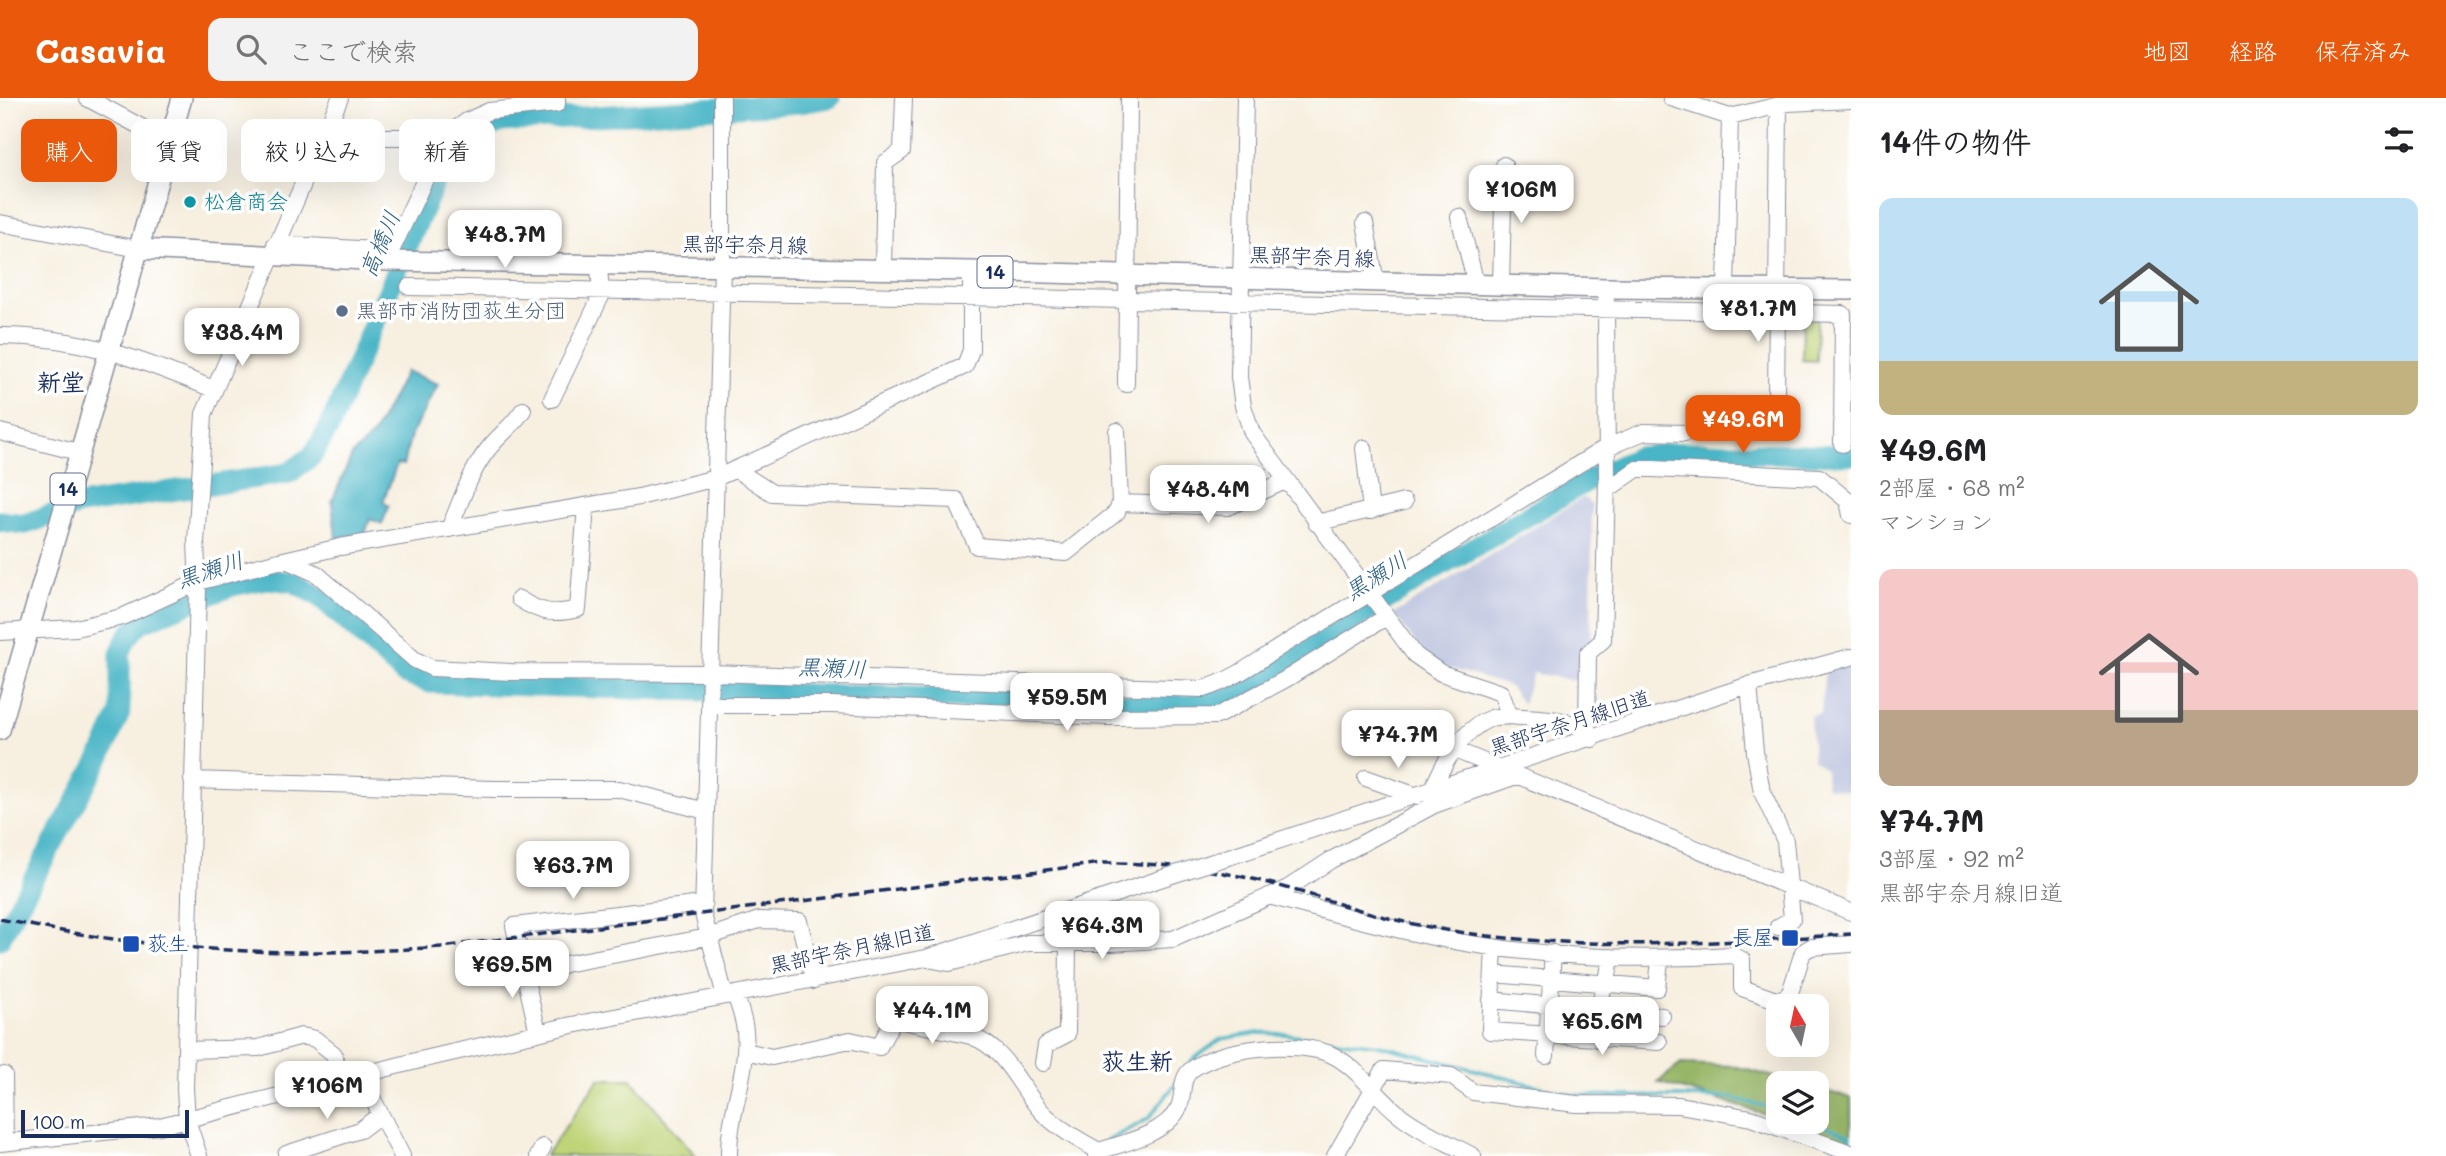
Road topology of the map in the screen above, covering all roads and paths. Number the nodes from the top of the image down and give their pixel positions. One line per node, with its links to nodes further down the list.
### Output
1 (86, 98): 16 (street)
2 (182, 98): 13 (main road)
3 (340, 98): 14 (street)
4 (557, 98): 15 (street)
5 (722, 98): 27 (street)
6 (904, 98): 28 (street)
7 (1129, 98): 30 (street)
8 (1245, 98): 31 (street)
9 (1671, 98): 12 (street)
10 (1851, 100): 11 (street)
11 (1784, 102): 12 (street); 39 (street)
12 (1730, 117): 38 (street)
13 (177, 119)
14 (331, 119)
15 (471, 119)
16 (131, 122)
17 (1504, 165): 34 (street)
18 (159, 182): 24 (main road)
19 (303, 182): 25 (street)
20 (424, 182): 25 (street)
21 (1460, 217): 33 (street)
22 (0, 223): 24 (street)
23 (1365, 223): 32 (street)
24 (139, 249): 25 (main road, 黒部宇奈月線 / 14); 49 (main road, 14)
25 (273, 250): 26 (main road, 黒部宇奈月線 / 14); 51 (street)
26 (599, 265): 27 (main road, 黒部宇奈月線 / 14); 37 (street)
27 (722, 268): 28 (main road, 黒部宇奈月線 / 14); 41 (street)
28 (883, 271): 29 (main road, 黒部宇奈月線 / 14)
29 (971, 271): 30 (main road, 黒部宇奈月線 / 14); 42 (street)
30 (1127, 277): 31 (main road, 黒部宇奈月線 / 14); 43 (street)
31 (1242, 278): 32 (main road, 黒部宇奈月線 / 14); 44 (street)
32 (1376, 282): 33 (main road, 黒部宇奈月線 / 14)
33 (1476, 284): 34 (main road, 黒部宇奈月線 / 14)
34 (1501, 285): 36 (main road, 黒部宇奈月線 / 14)
35 (409, 287): 37 (street)
36 (1606, 288): 38 (main road, 黒部宇奈月線 / 14); 45 (street)
37 (600, 289): 41 (street); 52 (street)
38 (1726, 289): 39 (main road, 黒部宇奈月線 / 14)
39 (1778, 289): 40 (main road, 黒部宇奈月線 / 14); 46 (street)
40 (1851, 290)
41 (721, 293): 42 (street); 63 (street)
42 (971, 296): 43 (street); 62 (street)
43 (1127, 300): 44 (street); 50 (street)
44 (1240, 302): 45 (street); 64 (street)
45 (1606, 309): 46 (street); 61 (street)
46 (1777, 313): 47 (street); 53 (street)
47 (1847, 314): 58 (street)
48 (0, 335): 49 (street)
49 (108, 351): 51 (street); 60 (main road, 14)
50 (1126, 384)
51 (213, 389): 74 (street)
52 (552, 399)
53 (1776, 400)
54 (523, 410): 72 (street)
55 (1117, 431): 67 (street)
56 (0, 432): 60 (street)
57 (1685, 433): 61 (street)
58 (1842, 444)
59 (1364, 449): 69 (street)
60 (78, 452): 78 (main road, 14)
61 (1605, 452): 65 (street); 75 (street)
62 (735, 469): 63 (street); 67 (street)
63 (716, 478): 68 (street); 81 (street)
64 (1285, 481): 67 (street); 71 (street)
65 (1607, 485): 70 (street); 86 (street)
66 (1404, 502): 69 (street)
67 (1120, 503)
68 (586, 506): 72 (street); 76 (street)
69 (1371, 511): 71 (street)
70 (1851, 515)
71 (1316, 523): 75 (street)
72 (449, 529): 73 (street)
73 (286, 560): 74 (street); 81 (street)
74 (198, 586): 78 (street); 91 (street)
75 (1370, 596): 77 (street); 81 (street)
76 (519, 599)
77 (1385, 615): 83 (street); 84 (street)
78 (28, 630): 79 (street); 85 (main road, 14)
79 (0, 632)
80 (1851, 657): 82 (street, 黒部宇奈月線旧道)
81 (711, 675): 83 (street)
82 (1749, 685): 86 (street, 黒部宇奈月線旧道); 94 (street)
83 (710, 708): 93 (street)
84 (1510, 716): 86 (street); 87 (street)
85 (0, 730)
86 (1590, 736): 88 (street, 黒部宇奈月線旧道)
87 (1455, 750): 88 (street); 92 (street)
88 (1498, 770): 89 (street); 92 (street, 黒部宇奈月線旧道)
89 (1516, 776): 94 (street); 95 (street)
90 (1366, 778): 92 (street)
91 (192, 779): 93 (street); 121 (street)
92 (1425, 793): 105 (street, 黒部宇奈月線旧道, bridge)
93 (706, 811): 96 (street)
94 (1788, 884): 97 (street); 98 (street)
95 (1269, 896): 100 (street); 102 (street)
96 (703, 904): 99 (street); 108 (street)
97 (1851, 912)
98 (1778, 927)
99 (708, 937): 108 (street); 110 (street); 112 (street)
100 (1068, 943): 105 (street); 124 (street)
101 (1851, 944): 106 (street)
102 (1494, 947): 103 (street); 107 (street)
103 (1553, 953): 104 (street); 109 (street)
104 (1611, 957): 106 (street); 111 (street)
105 (926, 958): 110 (street, 黒部宇奈月線旧道)
106 (1660, 960): 111 (street)
107 (1493, 974): 109 (street); 113 (street)
108 (526, 979): 117 (street)
109 (1552, 979): 111 (street); 114 (street)
110 (814, 981): 112 (street, 黒部宇奈月線旧道)
111 (1603, 984): 115 (street)
112 (730, 995): 117 (street, 黒部宇奈月線旧道); 122 (street)
113 (1492, 1000): 114 (street); 118 (street)
114 (1549, 1005): 115 (street); 118 (street)
115 (1600, 1011): 116 (street); 119 (street)
116 (1662, 1016)
117 (538, 1033): 126 (street, 黒部宇奈月線旧道)
118 (1548, 1035): 119 (street); 123 (street)
119 (1598, 1039): 120 (street)
120 (1659, 1042)
121 (186, 1049): 127 (street); 130 (street)
122 (745, 1051): 134 (street); 137 (street)
123 (1546, 1056)
124 (1043, 1063)
125 (4, 1075): 131 (street)
126 (361, 1076): 127 (street, 黒部宇奈月線旧道); 129 (street)
127 (341, 1081): 130 (street, 黒部宇奈月線旧道)
128 (1373, 1088): 132 (street); 134 (street); 138 (street); 139 (street)
129 (380, 1115): 133 (street); 136 (street)
130 (187, 1121): 131 (street, 黒部宇奈月線旧道); 135 (street)
131 (3, 1142)
132 (1851, 1153)
133 (286, 1154)
134 (1098, 1154)
135 (199, 1156)
136 (401, 1156)
137 (729, 1156)
138 (1335, 1156)
139 (1473, 1156)

